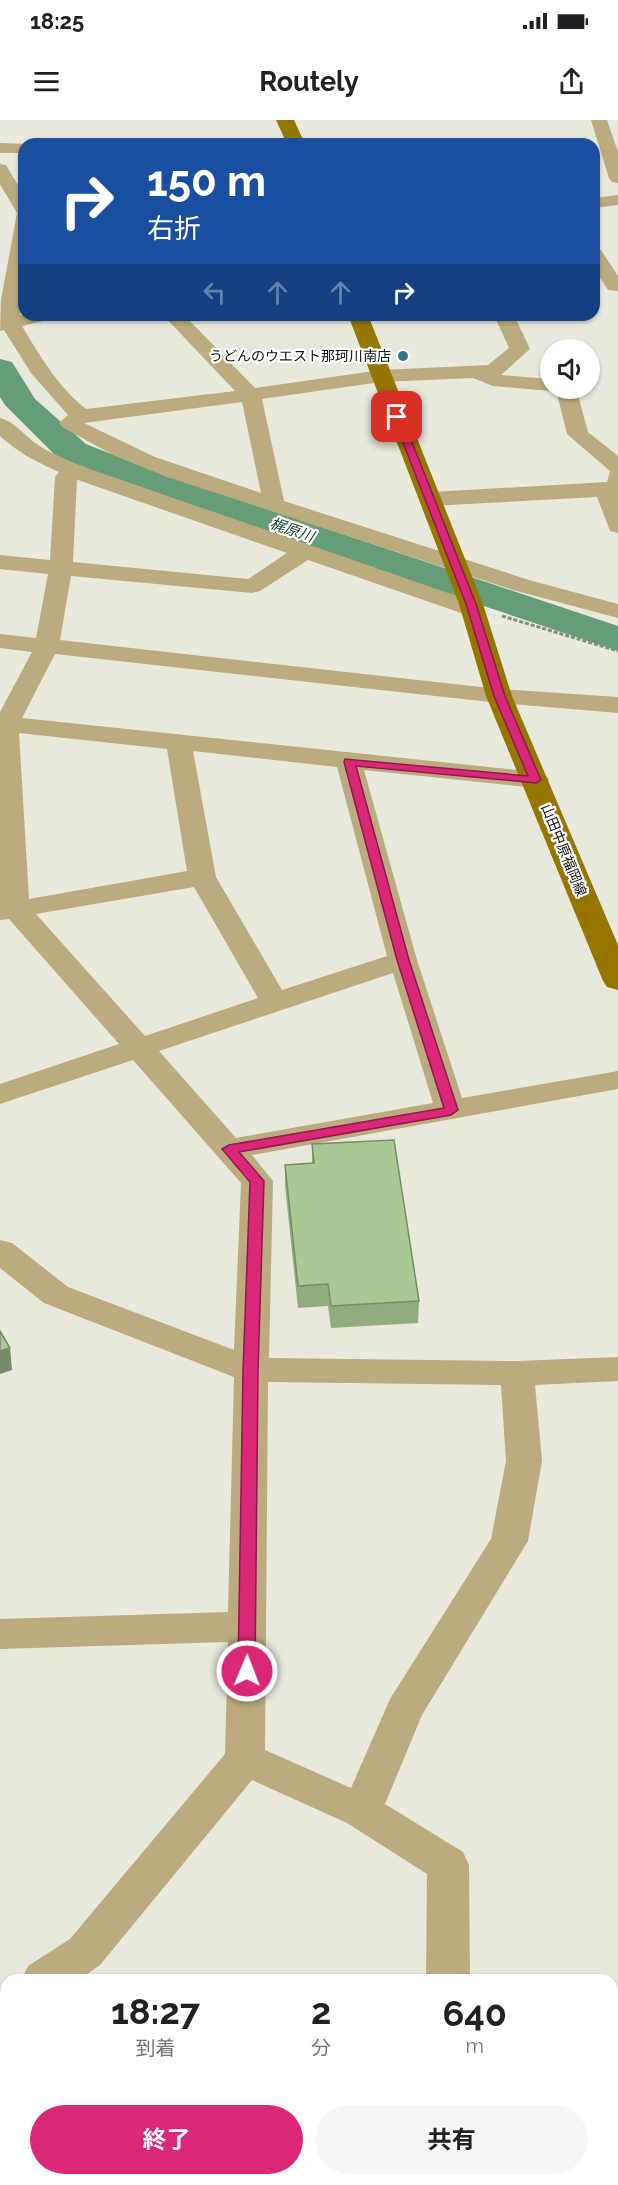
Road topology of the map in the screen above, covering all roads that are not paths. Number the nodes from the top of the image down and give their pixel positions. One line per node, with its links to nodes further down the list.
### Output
1 (285, 120): 3 (main road)
2 (599, 120): 6 (street)
3 (293, 138)
4 (0, 148): 5 (street)
5 (18, 148)
6 (601, 150): 8 (street)
7 (0, 170): 9 (street)
8 (618, 178)
9 (18, 200)
10 (618, 200): 11 (street)
11 (600, 202)
12 (18, 255): 19 (street)
13 (600, 262): 14 (street)
14 (617, 286): 15 (street)
15 (600, 287)
16 (179, 321): 23 (street)
17 (360, 321): 21 (main road, 山田中原福岡線)
18 (507, 321): 20 (street)
19 (5, 324): 25 (street)
20 (479, 373): 21 (street); 22 (street)
21 (381, 376): 23 (street); 33 (main road, 山田中原福岡線)
22 (540, 384)
23 (251, 395): 25 (street); 34 (street)
24 (569, 399): 30 (street)
25 (82, 416): 27 (street)
26 (0, 424): 28 (street)
27 (93, 440): 29 (street); 34 (street)
28 (9, 446): 29 (street)
29 (47, 457): 31 (street)
30 (618, 467)
31 (78, 471): 36 (street); 38 (street)
32 (615, 485): 33 (street); 35 (street)
33 (431, 499): 39 (main road, 山田中原福岡線)
34 (274, 503): 39 (street)
35 (618, 526)
36 (304, 552): 38 (street); 40 (street)
37 (0, 562): 38 (street)
38 (61, 567): 43 (street)
39 (457, 569): 40 (main road, 山田中原福岡線); 41 (street)
40 (471, 606): 44 (main road, 山田中原福岡線)
41 (618, 611)
42 (0, 641): 43 (street)
43 (47, 646): 44 (street); 46 (street)
44 (499, 696): 45 (street); 49 (main road, 山田中原福岡線)
45 (618, 705)
46 (6, 723): 47 (street); 51 (street)
47 (179, 743): 48 (street); 50 (street)
48 (349, 762): 49 (street); 52 (street)
49 (536, 780): 53 (main road, 山田中原福岡線)
50 (202, 877): 51 (street); 54 (street)
51 (8, 910): 55 (street)
52 (403, 960): 54 (street); 58 (street)
53 (618, 981)
54 (274, 1001): 55 (street)
55 (140, 1049): 57 (street); 59 (street)
56 (618, 1080): 58 (street)
57 (0, 1095)
58 (451, 1110): 59 (street)
59 (229, 1149): 62 (street)
60 (0, 1251): 62 (street)
61 (618, 1369): 63 (street)
62 (251, 1371): 63 (street); 64 (street)
63 (517, 1373): 67 (street)
64 (247, 1626): 65 (street); 66 (street)
65 (0, 1634)
66 (245, 1759): 67 (street); 68 (street)
67 (362, 1811): 69 (street)
68 (52, 1974)
69 (448, 1974)

